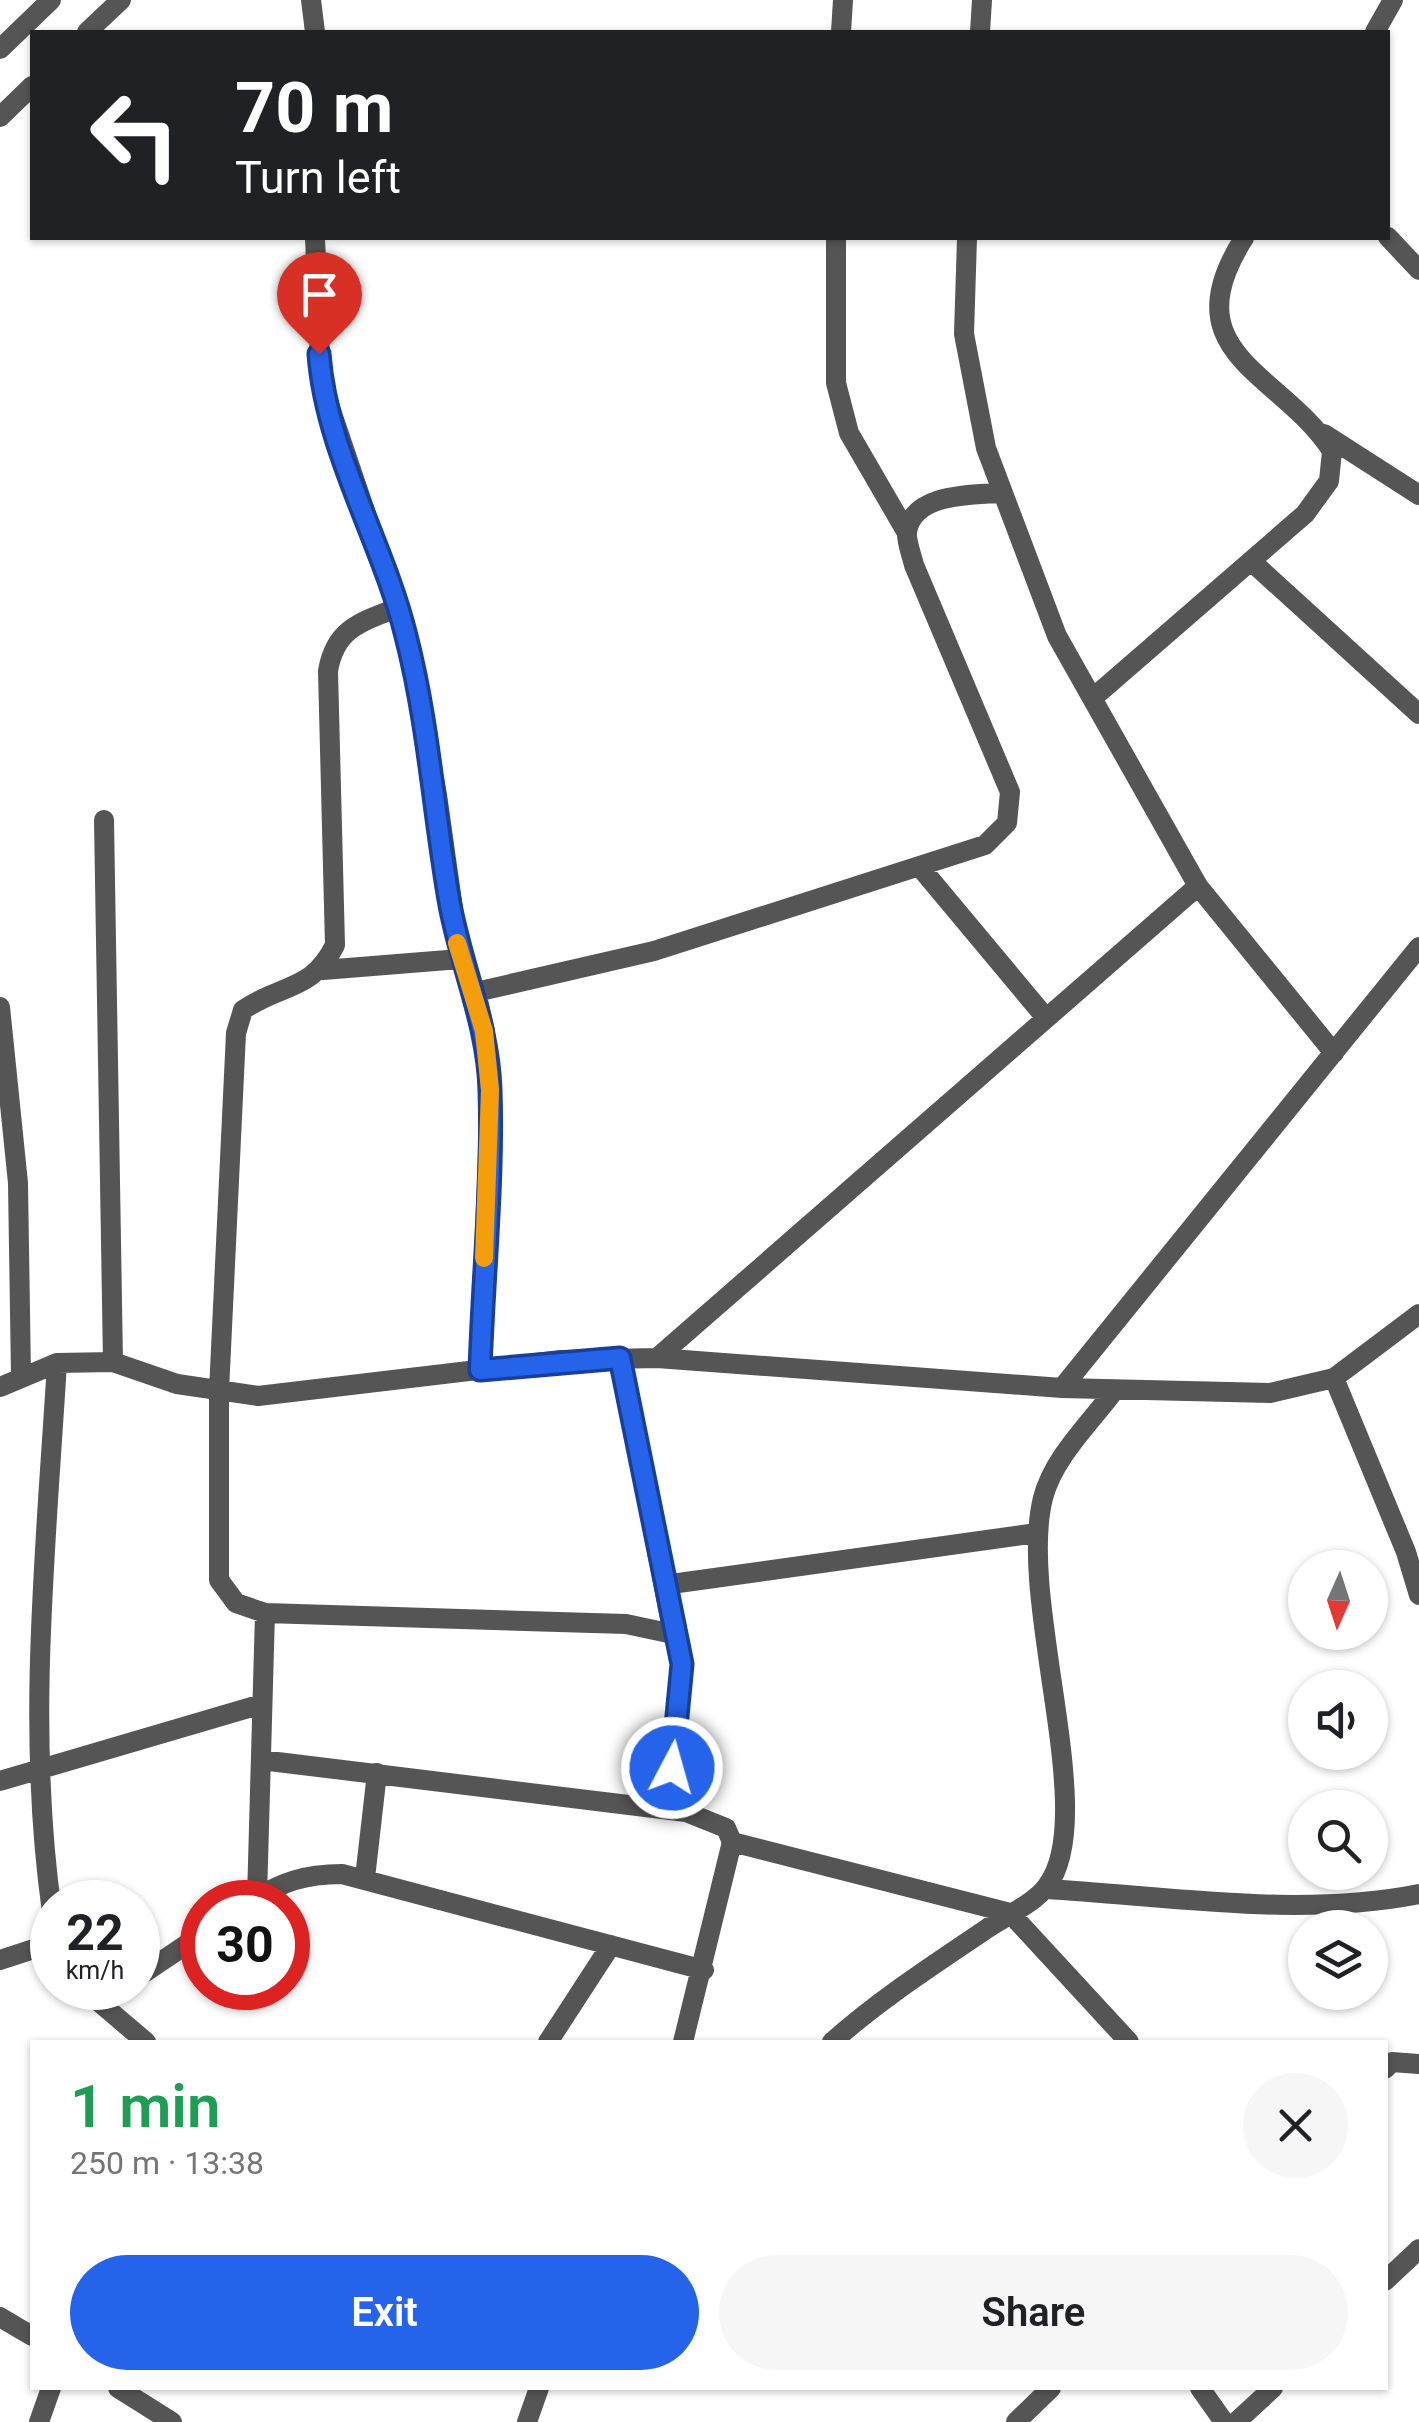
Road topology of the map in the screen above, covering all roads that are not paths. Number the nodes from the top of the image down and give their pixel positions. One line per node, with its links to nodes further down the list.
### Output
1 (51, 0): 12 (street)
2 (121, 0): 7 (street)
3 (311, 0): 8 (street)
4 (843, 0): 9 (street)
5 (982, 0): 10 (street)
6 (1393, 0): 11 (street)
7 (89, 30)
8 (315, 30)
9 (841, 30)
10 (980, 30)
11 (1376, 30)
12 (0, 49)
13 (30, 88): 14 (street)
14 (0, 117)
15 (1390, 239): 20 (street)
16 (315, 240): 26 (street)
17 (836, 240): 24 (street)
18 (966, 240): 22 (street)
19 (1243, 240): 21 (street)
20 (1419, 270)
21 (1320, 432): 23 (street); 25 (street)
22 (1000, 493): 24 (street); 27 (street)
23 (1419, 495)
24 (907, 533): 30 (street)
25 (1251, 560): 27 (street); 28 (street)
26 (397, 608): 33 (street); 34 (street)
27 (1094, 698): 31 (street)
28 (1419, 714)
29 (104, 820): 42 (street)
30 (920, 867): 35 (street); 37 (street)
31 (1198, 886): 37 (street); 38 (street)
32 (1419, 947): 38 (street)
33 (460, 959): 34 (street); 35 (street)
34 (323, 970): 49 (street)
35 (476, 992): 44 (street)
36 (0, 1007): 45 (street)
37 (1046, 1018): 41 (street)
38 (1334, 1053): 48 (street)
39 (1419, 1314): 46 (street)
40 (620, 1358): 41 (street); 44 (street); 52 (street)
41 (657, 1358): 48 (street)
42 (113, 1362): 43 (street); 49 (street)
43 (57, 1363): 45 (street); 58 (street)
44 (480, 1370): 49 (street)
45 (21, 1375): 47 (street)
46 (1334, 1378): 50 (street); 53 (street)
47 (0, 1387)
48 (1062, 1388): 50 (street)
49 (219, 1391): 54 (street)
50 (1114, 1391): 51 (street)
51 (1036, 1533): 52 (street); 67 (street)
52 (664, 1584): 55 (street)
53 (1419, 1595)
54 (265, 1612): 55 (street); 56 (street)
55 (673, 1634): 61 (street)
56 (262, 1704): 57 (street); 58 (street)
57 (260, 1760): 59 (street); 65 (street)
58 (37, 1768): 60 (street); 64 (street)
59 (376, 1774): 61 (street); 63 (street)
60 (0, 1781)
61 (686, 1812): 62 (street)
62 (732, 1842): 69 (street); 73 (street)
63 (364, 1878): 66 (street); 70 (street)
64 (49, 1880)
65 (254, 1880)
66 (295, 1880)
67 (1046, 1888): 68 (street); 69 (street)
68 (1419, 1894)
69 (1010, 1913): 78 (street); 79 (street)
70 (612, 1945): 73 (street); 76 (street)
71 (30, 1950): 72 (street)
72 (0, 1960)
73 (704, 1970): 77 (street)
74 (111, 2010): 75 (street)
75 (144, 2040)
76 (549, 2040)
77 (685, 2040)
78 (834, 2040)
79 (1127, 2040)
80 (1419, 2064): 81 (street)
81 (1388, 2065)
82 (1419, 2249): 83 (street)
83 (1388, 2278)
84 (0, 2317): 85 (street)
85 (30, 2335)
86 (50, 2390): 92 (street)
87 (121, 2390): 93 (street)
88 (538, 2390): 94 (street)
89 (1049, 2390): 95 (street)
90 (1201, 2390): 96 (street)
91 (1271, 2390): 97 (street)
92 (39, 2422)
93 (172, 2422)
94 (527, 2422)
95 (1016, 2422)
96 (1224, 2422)
97 (1236, 2422)

